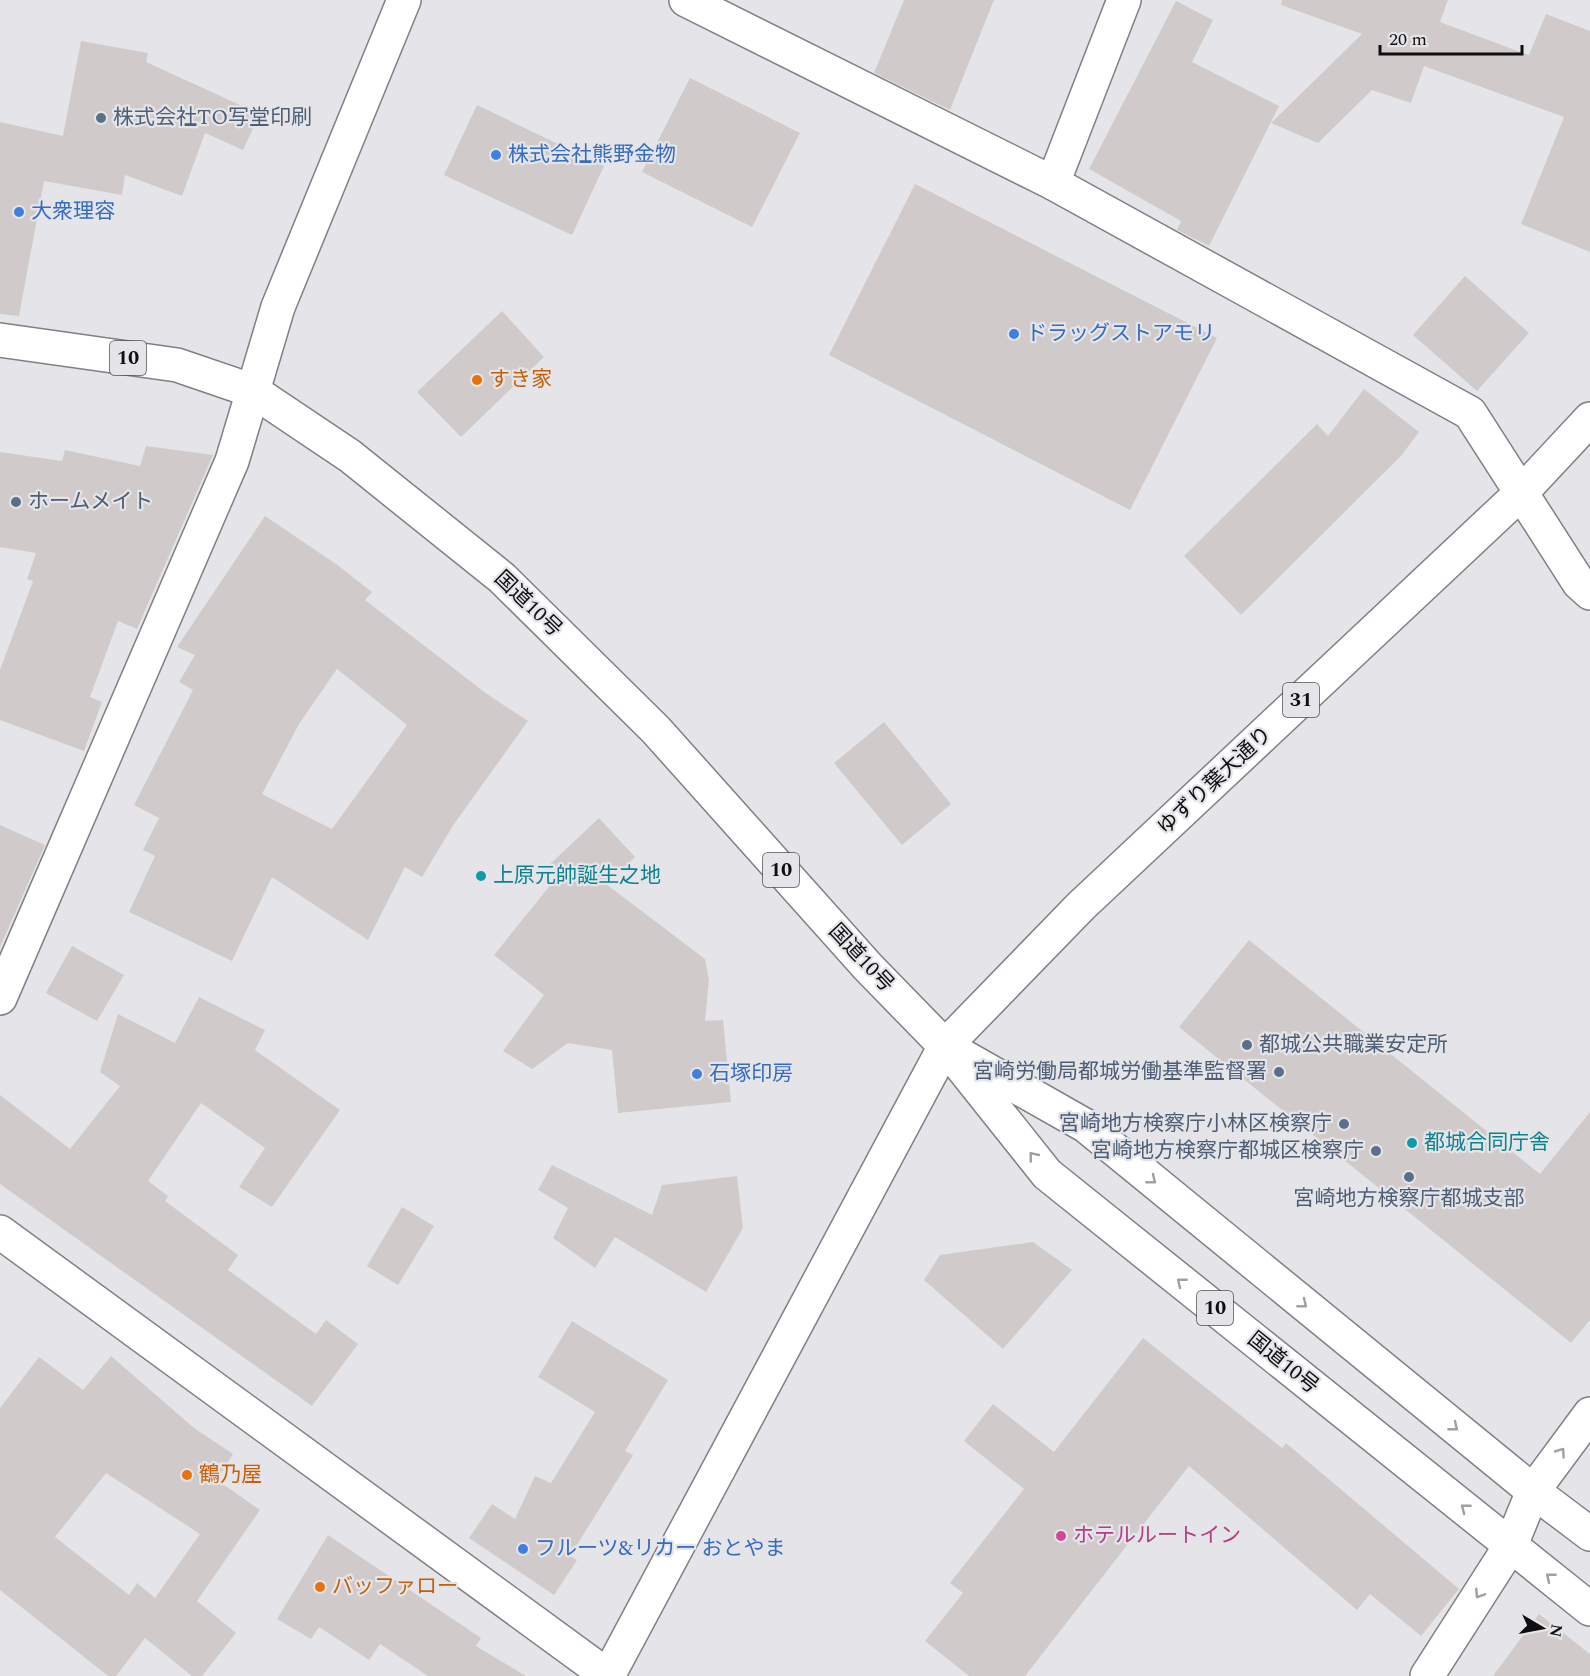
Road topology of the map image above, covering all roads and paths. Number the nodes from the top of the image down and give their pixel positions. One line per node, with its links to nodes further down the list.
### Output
1 (404, 0): 6 (main road)
2 (686, 0): 4 (main road)
3 (1124, 0): 4 (main road)
4 (1053, 183): 8 (main road)
5 (0, 340): 6 (main road, 国道10号 / 10)
6 (253, 391): 10 (main road); 11 (main road, 国道10号 / 10)
7 (1590, 419): 8 (main road, ゆずり葉大通り / 31)
8 (1521, 493): 9 (main road); 11 (main road, ゆずり葉大通り / 31)
9 (1590, 593)
10 (0, 998)
11 (945, 1046): 14 (main road, 国道10号 / 10, one-way to 14); 16 (main road, 国道10号 / 10, one-way to 11); 18 (main road, ゆずり葉大通り)
12 (0, 1232): 18 (main road)
13 (1590, 1414): 14 (main road, one-way to 13)
14 (1533, 1491): 15 (main road, 国道10号 / 10); 16 (main road)
15 (1590, 1534)
16 (1511, 1545): 17 (main road, 国道10号 / 10, one-way to 16); 19 (main road, one-way to 19)
17 (1590, 1609)
18 (608, 1676)
19 (1427, 1676)

